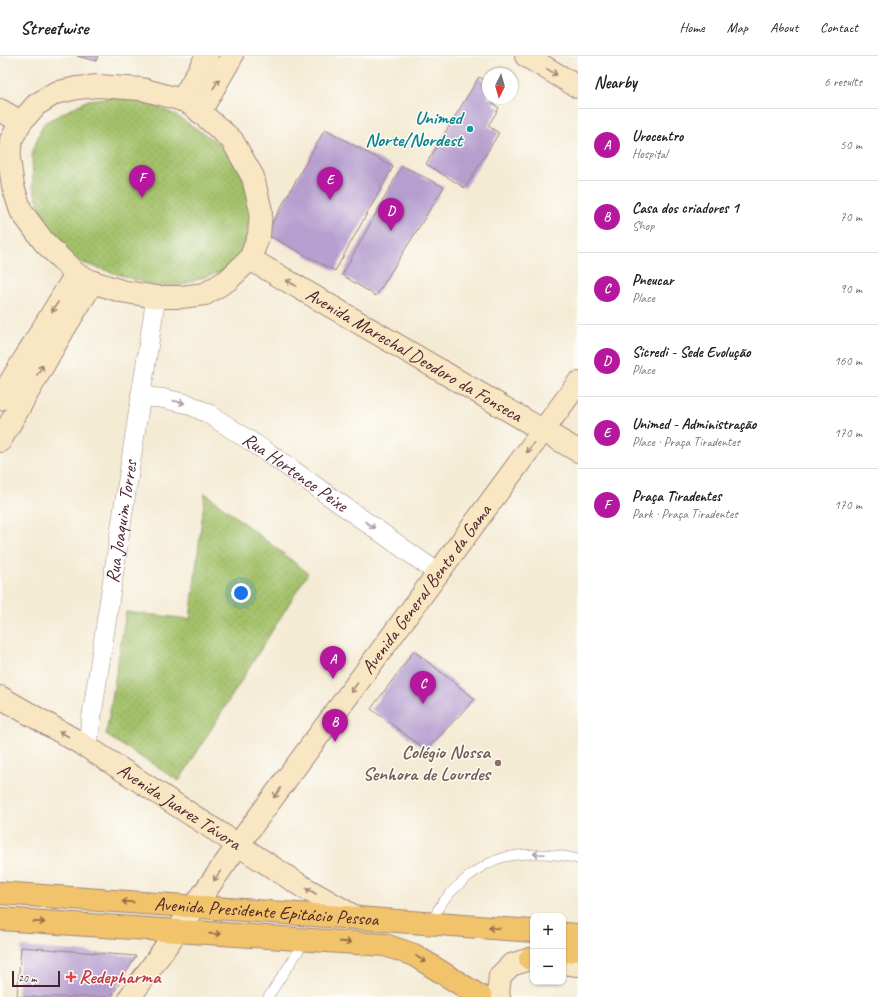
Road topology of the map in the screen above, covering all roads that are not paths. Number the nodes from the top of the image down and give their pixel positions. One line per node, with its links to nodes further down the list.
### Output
1 (207, 56): 5 (street)
2 (232, 56): 5 (street, one-way to 2)
3 (526, 56): 4 (street, one-way to 4)
4 (578, 87)
5 (191, 106): 7 (street); 8 (street)
6 (0, 110): 7 (street)
7 (21, 122): 9 (street)
8 (250, 259): 10 (street); 14 (street, Avenida Marechal Deodoro da Fonseca, one-way to 8)
9 (84, 278): 10 (street); 12 (street)
10 (156, 297): 13 (street, Rua Joaquim Torres)
11 (578, 383): 14 (street, Avenida General Bento da Gama)
12 (9, 388): 15 (street)
13 (140, 397): 17 (street, Rua Hortence Peixe, one-way to 17); 19 (street, Rua Joaquim Torres)
14 (543, 431): 16 (street, Avenida Marechal Deodoro da Fonseca); 17 (street, Avenida General Bento da Gama, one-way to 17)
15 (0, 441)
16 (578, 451)
17 (438, 573): 20 (street, Avenida General Bento da Gama, one-way to 20)
18 (0, 697): 19 (street, Avenida Juarez Távora, one-way to 18)
19 (87, 747): 20 (street, Avenida Juarez Távora)
20 (238, 845): 23 (street, Avenida General Bento da Gama, one-way to 23); 24 (street, Avenida Juarez Távora, one-way to 20)
21 (578, 859): 26 (lane, one-way to 26)
22 (0, 893): 23 (main road, Avenida Presidente Epitácio Pessoa, one-way to 22)
23 (195, 906): 24 (main road, Avenida Presidente Epitácio Pessoa); 27 (street, Avenida General Bento da Gama)
24 (356, 918): 26 (main road, Avenida Presidente Epitácio Pessoa)
25 (0, 919): 27 (main road, Avenida Presidente Epitácio Pessoa, one-way to 27)
26 (433, 923): 28 (main road, Avenida Presidente Epitácio Pessoa, one-way to 26)
27 (176, 931): 31 (main road, Avenida Presidente Epitácio Pessoa, one-way to 31); 37 (street, Avenida General Bento da Gama)
28 (530, 931)
29 (566, 934): 30 (main road)
30 (578, 935)
31 (306, 940): 38 (lane); 39 (main road, Avenida Presidente Epitácio Pessoa, one-way to 39)
32 (578, 949): 33 (main road)
33 (566, 951)
34 (530, 960): 40 (street)
35 (566, 963): 36 (street)
36 (578, 965)
37 (130, 997)
38 (268, 997)
39 (481, 997)
40 (499, 997)

